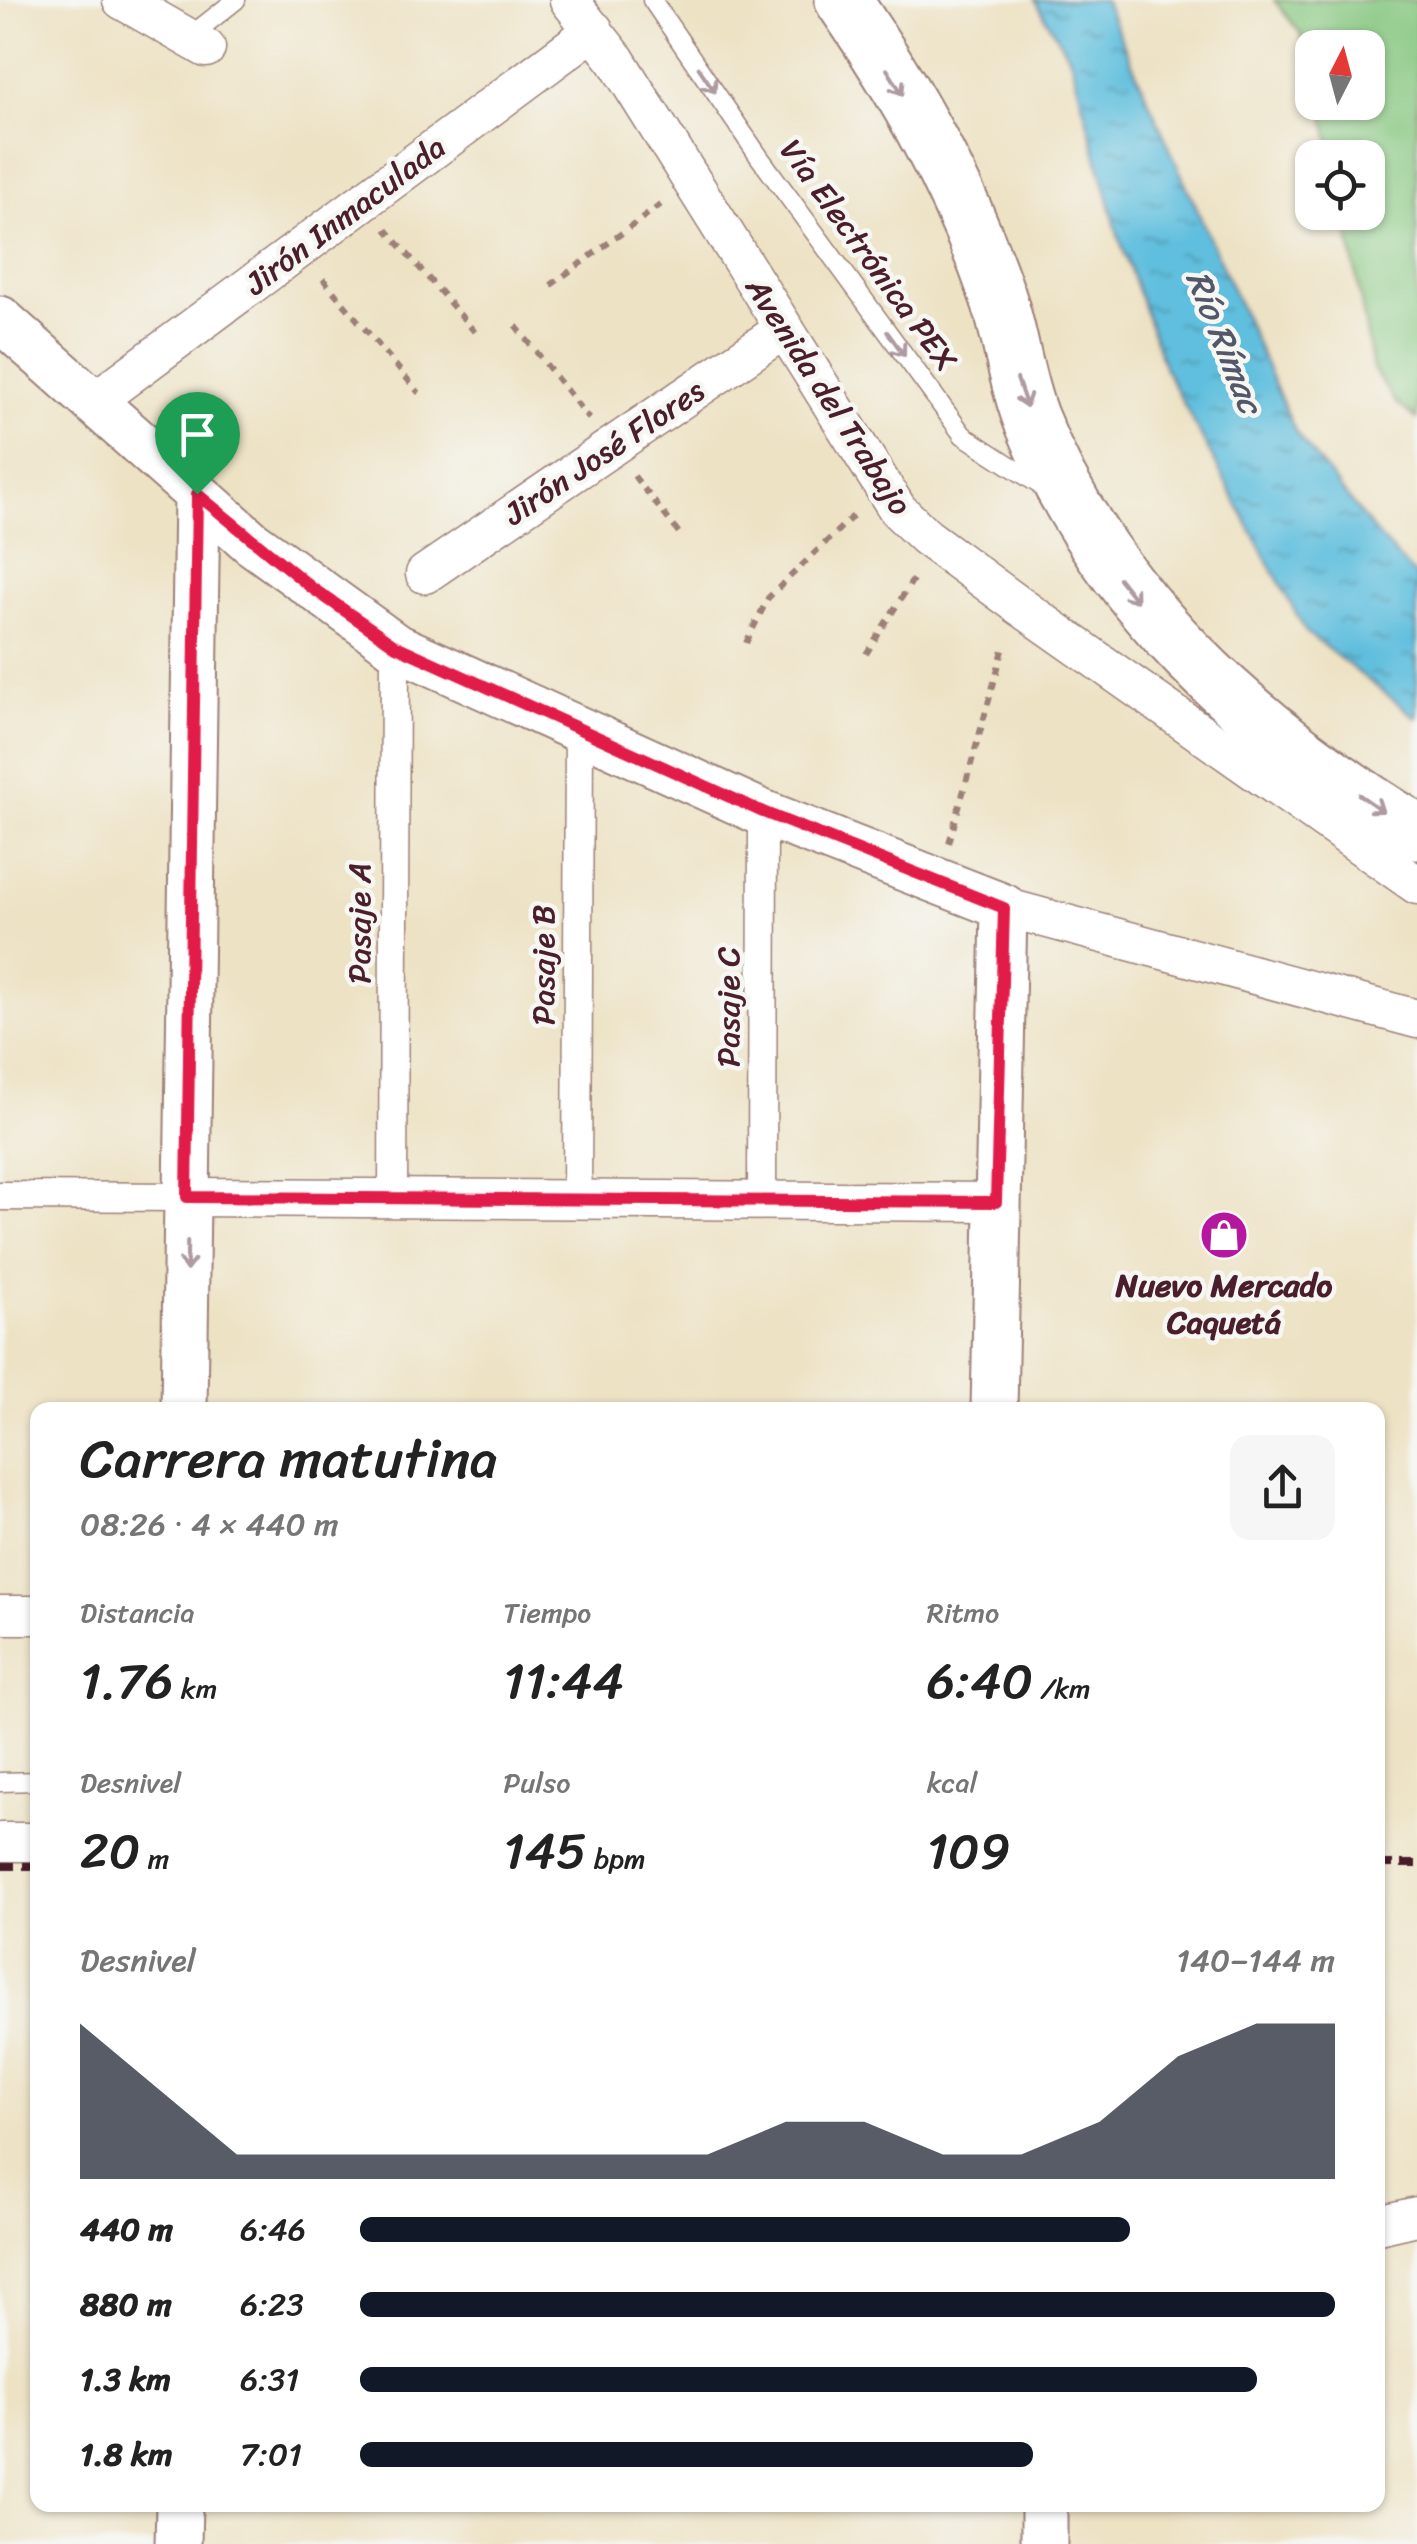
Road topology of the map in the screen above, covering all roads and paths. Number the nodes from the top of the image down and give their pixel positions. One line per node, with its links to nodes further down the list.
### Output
1 (122, 0): 7 (street)
2 (236, 0): 7 (lane)
3 (569, 0): 6 (street, Avenida del Trabajo)
4 (652, 0): 21 (lane, Vía Electrónica PEX, one-way to 21)
5 (843, 0): 21 (highway, one-way to 21)
6 (594, 30): 8 (street, Avenida del Trabajo); 9 (street, Jirón Inmaculada)
7 (197, 43)
8 (692, 182): 11 (path); 14 (street, Avenida del Trabajo)
9 (362, 202): 10 (street, Jirón Inmaculada); 15 (path)
10 (298, 250): 16 (path); 17 (street, Jirón Inmaculada)
11 (551, 285)
12 (0, 319): 17 (street)
13 (516, 326): 18 (path)
14 (783, 330): 18 (street, Jirón José Flores); 19 (street, Avenida del Trabajo)
15 (480, 338)
16 (419, 393)
17 (96, 400): 20 (street)
18 (611, 447): 22 (path); 24 (street, Jirón José Flores)
19 (882, 487): 23 (street, Avenida del Trabajo); 26 (path)
20 (197, 494): 27 (street); 37 (street)
21 (1075, 508): 31 (highway, one-way to 31)
22 (683, 538)
23 (935, 544): 25 (street, Avenida del Trabajo); 28 (path)
24 (424, 574)
25 (1017, 604): 32 (path); 33 (street, Avenida del Trabajo)
26 (746, 643)
27 (396, 646): 29 (street); 38 (street, Pasaje A)
28 (866, 654)
29 (578, 730): 30 (street); 39 (street, Pasaje B)
30 (763, 812): 34 (street); 40 (street, Pasaje C)
31 (1417, 832)
32 (950, 837)
33 (1417, 886)
34 (1004, 908): 35 (street); 41 (street)
35 (1417, 1019)
36 (0, 1196): 37 (street)
37 (187, 1197): 38 (street); 42 (street, one-way to 42)
38 (393, 1199): 39 (street)
39 (577, 1200): 40 (street)
40 (762, 1201): 41 (street)
41 (996, 1202): 43 (street)
42 (184, 1402)
43 (994, 1402)
44 (0, 1614): 45 (street)
45 (30, 1615)
46 (30, 1781): 47 (lane)
47 (0, 1782)
48 (0, 1842): 49 (street)
49 (30, 1842)
50 (1417, 2216): 51 (street)
51 (1385, 2224)
52 (179, 2512): 54 (street)
53 (1044, 2512): 55 (street)
54 (178, 2544)
55 (1044, 2544)

